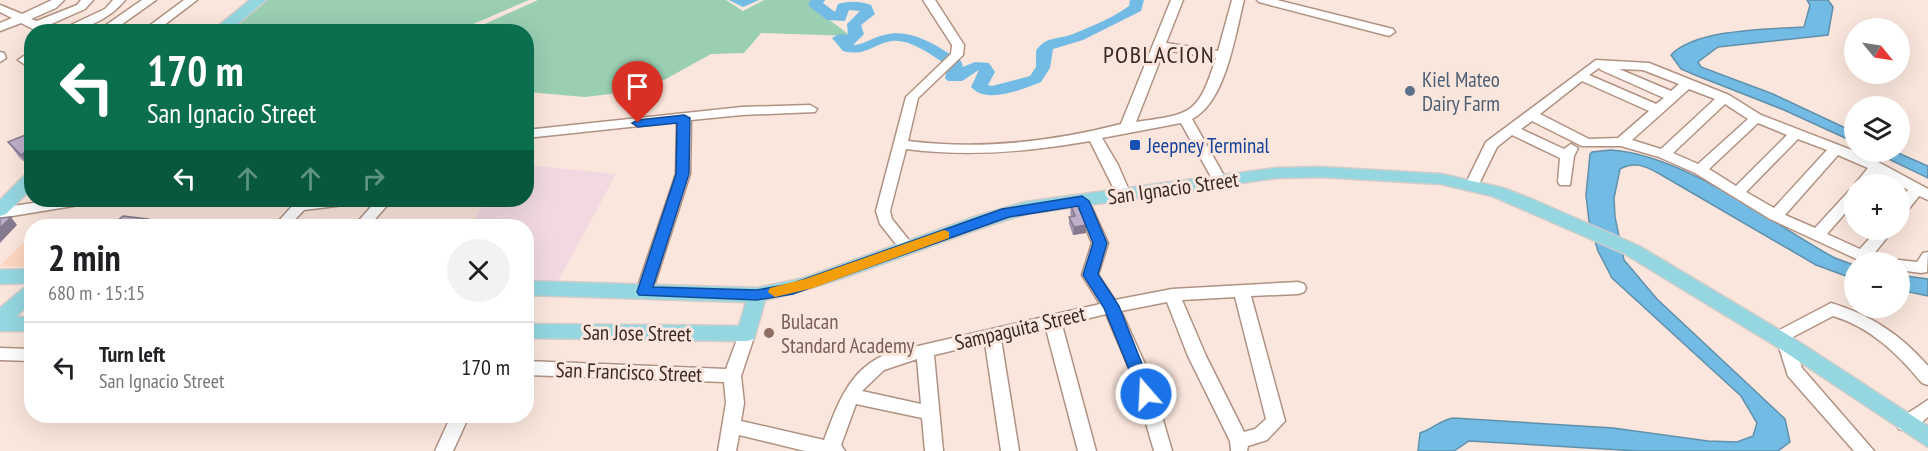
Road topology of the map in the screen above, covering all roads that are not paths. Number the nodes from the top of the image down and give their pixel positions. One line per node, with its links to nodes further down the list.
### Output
1 (58, 0): 12 (street)
2 (87, 0): 14 (street)
3 (119, 0): 15 (street)
4 (150, 0): 16 (street)
5 (191, 0): 17 (street)
6 (259, 0): 18 (main road)
7 (929, 0): 41 (street)
8 (1177, 0): 21 (street)
9 (1238, 0): 22 (street)
10 (1263, 0): 20 (street)
11 (1, 10): 12 (street)
12 (21, 19): 13 (street); 19 (street)
13 (32, 24)
14 (41, 24)
15 (80, 24)
16 (114, 24)
17 (158, 24)
18 (228, 24)
19 (0, 27)
20 (1389, 32)
21 (1158, 45): 22 (street); 34 (street)
22 (1221, 55): 31 (street)
23 (1596, 64): 24 (street); 25 (street); 26 (street)
24 (1580, 76): 29 (street); 30 (street)
25 (1688, 83): 26 (street); 27 (street)
26 (1673, 97): 29 (street)
27 (1725, 98): 33 (street); 43 (street)
28 (810, 109): 32 (street)
29 (1658, 110): 40 (street)
30 (1531, 115): 35 (street); 39 (street)
31 (1184, 117): 34 (street); 48 (street)
32 (684, 118): 36 (street); 77 (street)
33 (1756, 118): 37 (street); 46 (street)
34 (1127, 127): 38 (street)
35 (1512, 130): 44 (street); 50 (street)
36 (534, 133)
37 (1796, 133): 42 (street); 53 (street)
38 (1094, 136): 41 (street); 54 (street)
39 (1587, 142): 40 (street); 44 (street)
40 (1622, 142): 43 (street)
41 (902, 144): 67 (street)
42 (1836, 149): 45 (street); 62 (street)
43 (1664, 154): 46 (street)
44 (1567, 156): 49 (street)
45 (1877, 167): 47 (street); 52 (street)
46 (1700, 170): 53 (street)
47 (1871, 174)
48 (1220, 181): 50 (main road, San Ignacio Street); 54 (main road, San Ignacio Street)
49 (1565, 182)
50 (1473, 185): 88 (main road, San Ignacio Street)
51 (24, 186): 61 (main road)
52 (1923, 192): 56 (street)
53 (1737, 193): 62 (street)
54 (1124, 195): 55 (main road, San Ignacio Street)
55 (1082, 201): 67 (main road, San Ignacio Street); 81 (street)
56 (1910, 203)
57 (1844, 206): 65 (street)
58 (33, 207): 61 (street)
59 (299, 207): 63 (street)
60 (379, 207): 64 (street)
61 (0, 212)
62 (1775, 216): 65 (street)
63 (288, 219)
64 (367, 219)
65 (1818, 236): 68 (street)
66 (1877, 240): 69 (street)
67 (908, 249): 78 (main road, San Ignacio Street)
68 (1854, 252)
69 (1866, 252)
70 (1928, 257): 71 (street)
71 (1910, 266)
72 (24, 276): 73 (main road)
73 (0, 277)
74 (534, 288): 77 (main road, San Ignacio Street)
75 (1298, 288): 76 (street, Sampaguita Street)
76 (1242, 291): 79 (street, Sampaguita Street); 102 (street)
77 (644, 292): 78 (main road, San Ignacio Street)
78 (757, 295): 86 (main road)
79 (1172, 295): 81 (street, Sampaguita Street); 102 (street)
80 (24, 298): 83 (main road)
81 (1111, 306): 82 (street, Sampaguita Street); 109 (street)
82 (1052, 320): 87 (street, Sampaguita Street); 108 (street)
83 (0, 322): 84 (main road)
84 (24, 324)
85 (534, 331): 86 (main road, San Jose Street)
86 (747, 334): 93 (street)
87 (992, 334): 89 (street, Sampaguita Street); 107 (street)
88 (1782, 340): 94 (street); 99 (main road, San Ignacio Street); 110 (street)
89 (925, 351): 95 (street, Sampaguita Street); 97 (street)
90 (0, 354): 91 (street)
91 (24, 355)
92 (534, 368): 93 (street, San Francisco Street)
93 (732, 376): 100 (street)
94 (1928, 378)
95 (851, 396): 97 (street); 103 (street, Sampaguita Street)
96 (1928, 407): 99 (street)
97 (930, 413): 106 (street)
98 (457, 423): 104 (street)
99 (1905, 424): 101 (main road, San Ignacio Street)
100 (733, 426): 103 (street); 105 (street)
101 (1928, 438)
102 (1239, 446)
103 (833, 450)
104 (444, 451)
105 (727, 451)
106 (934, 451)
107 (1010, 451)
108 (1087, 451)
109 (1163, 451)
110 (1865, 451)

